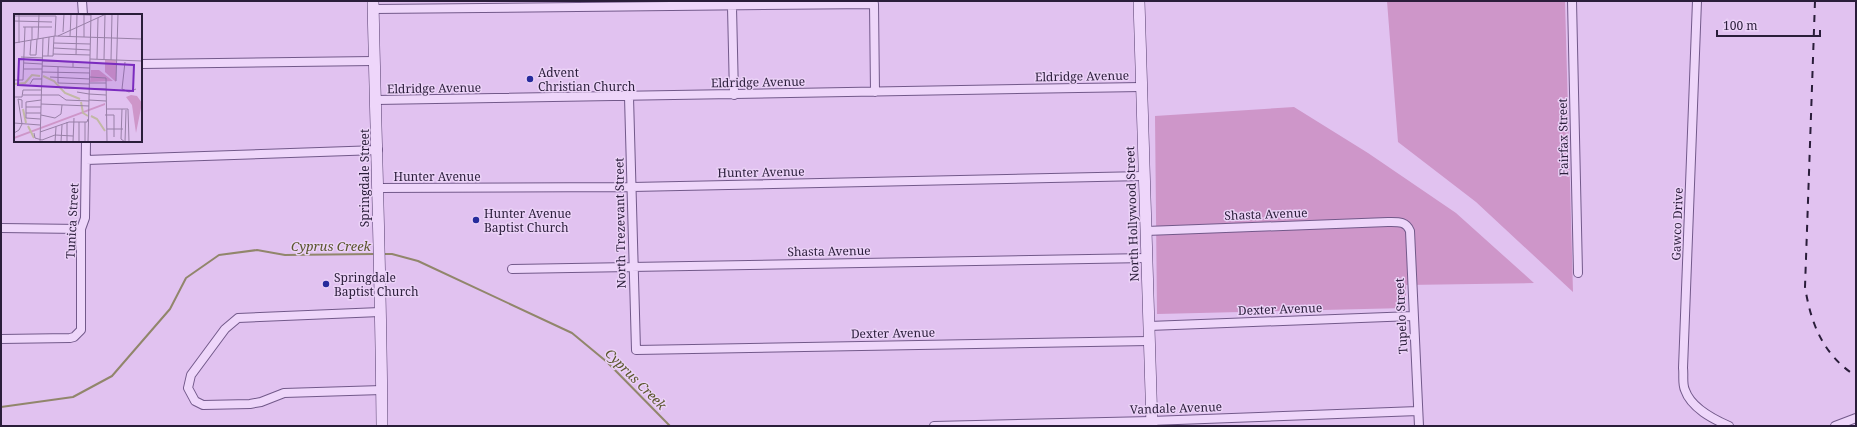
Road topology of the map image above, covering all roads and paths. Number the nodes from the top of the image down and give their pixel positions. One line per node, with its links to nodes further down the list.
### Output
1 (82, 1): 7 (street)
2 (1138, 1): 10 (street, North Hollywood Street)
3 (1572, 1): 28 (street, Fairfax Street)
4 (1697, 1): 42 (street, Gawco Drive)
5 (374, 5): 6 (street); 8 (street, Springdale Street)
6 (732, 7): 11 (street); 12 (street)
7 (83, 14)
8 (374, 60): 9 (street); 14 (street, Springdale Street)
9 (142, 64)
10 (1141, 87): 11 (street, Eldridge Avenue); 18 (street, North Hollywood Street)
11 (875, 92): 12 (street, Eldridge Avenue)
12 (734, 95): 13 (street, Eldridge Avenue)
13 (630, 96): 14 (street, Eldridge Avenue); 19 (street, North Trezevant Street)
14 (376, 100): 16 (street, Springdale Street)
15 (86, 142): 17 (street, Tunica Street)
16 (378, 150): 17 (street); 20 (street, Springdale Street)
17 (86, 160): 23 (street, Tunica Street)
18 (1144, 176): 19 (street, Hunter Avenue); 24 (street, North Hollywood Street)
19 (632, 187): 20 (street, Hunter Avenue); 26 (street, North Trezevant Street)
20 (378, 188): 29 (street, Springdale Street)
21 (1388, 222): 24 (street, Shasta Avenue); 30 (street, Tupelo Street)
22 (1, 228): 23 (street)
23 (81, 229): 32 (street, Tunica Street)
24 (1146, 231): 25 (street, North Hollywood Street)
25 (1147, 258): 26 (street, Shasta Avenue); 31 (street, North Hollywood Street)
26 (633, 267): 27 (street, Shasta Avenue); 34 (street, North Trezevant Street)
27 (512, 269)
28 (1578, 273)
29 (380, 312): 35 (street, Springdale Street); 35 (street)
30 (1412, 316): 31 (street, Dexter Avenue); 36 (street, Tupelo Street)
31 (1149, 326): 33 (street, North Hollywood Street)
32 (1, 339)
33 (1149, 340): 34 (street, Dexter Avenue); 38 (street, North Hollywood Street)
34 (636, 350)
35 (382, 390): 39 (street, Springdale Street)
36 (1418, 412): 38 (street, Vandale Avenue); 41 (street, Tupelo Street)
37 (1856, 418): 43 (street)
38 (1152, 424): 40 (street, Vandale Avenue)
39 (382, 426)
40 (934, 426)
41 (1419, 426)
42 (1729, 426)
43 (1835, 426)

